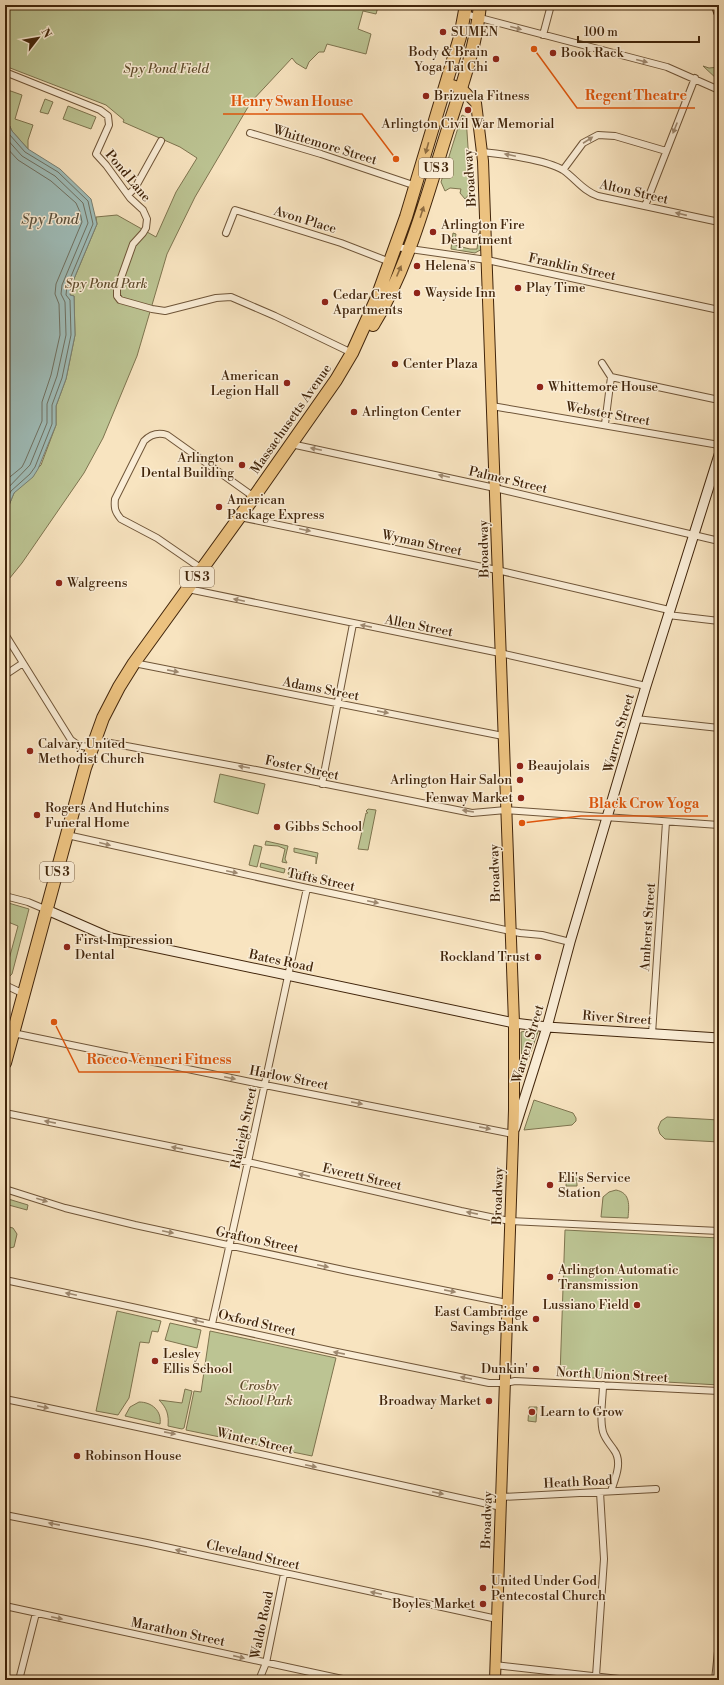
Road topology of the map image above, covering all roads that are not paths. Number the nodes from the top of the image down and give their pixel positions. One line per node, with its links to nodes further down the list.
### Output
1 (480, 5): 6 (highway, Massachusetts Avenue / US 3)
2 (551, 5): 7 (street)
3 (717, 5): 5 (main road)
4 (465, 10): 6 (street); 10 (highway, Massachusetts Avenue / US 3)
5 (719, 12)
6 (479, 18): 7 (street, one-way to 7); 11 (highway, Massachusetts Avenue / US 3)
7 (543, 36): 9 (street, one-way to 9)
8 (5, 72): 19 (street, Pond Lane)
9 (695, 78): 12 (street); 15 (street, one-way to 15)
10 (446, 83): 11 (main road, Broadway); 18 (highway, Massachusetts Avenue / US 3, one-way to 18)
11 (461, 88): 16 (main road, Broadway); 24 (highway, Massachusetts Avenue / US 3, one-way to 11)
12 (719, 90)
13 (250, 133): 18 (street, Whittemore Street)
14 (161, 141): 19 (street)
15 (666, 151): 17 (street, one-way to 15); 20 (street)
16 (482, 152): 17 (street, Alton Street, one-way to 16); 25 (main road, Broadway)
17 (563, 170): 20 (street, Alton Street)
18 (416, 186): 23 (highway, Massachusetts Avenue / US 3)
19 (128, 195): 28 (street, Pond Lane)
20 (645, 206): 21 (street, Alton Street, one-way to 20)
21 (719, 222)
22 (226, 233): 26 (street, Avon Place)
23 (396, 247): 24 (street, Franklin Street); 26 (highway, Massachusetts Avenue / US 3)
24 (409, 248): 25 (street, Franklin Street); 28 (highway, Massachusetts Avenue / US 3, one-way to 24)
25 (487, 260): 27 (street, Franklin Street); 32 (main road, Broadway)
26 (390, 262): 28 (highway, Massachusetts Avenue / US 3)
27 (719, 310)
28 (352, 353): 34 (highway, Massachusetts Avenue / US 3)
29 (602, 363): 30 (street)
30 (611, 377): 31 (street); 33 (street)
31 (719, 400)
32 (492, 406): 33 (street, Webster Street); 37 (main road, Broadway)
33 (605, 424): 35 (street, Webster Street)
34 (291, 444): 37 (street, Palmer Street, one-way to 34); 38 (highway, Massachusetts Avenue / US 3)
35 (719, 445)
36 (719, 455): 40 (main road, Warren Street)
37 (495, 488): 40 (street, Palmer Street); 43 (main road, Broadway)
38 (254, 497): 39 (highway, Massachusetts Avenue / US 3); 42 (street)
39 (240, 517): 42 (highway, Massachusetts Avenue / US 3); 43 (street, Wyman Street, one-way to 43)
40 (693, 534): 41 (street, Palmer Street); 45 (main road, Warren Street)
41 (719, 541)
42 (202, 569): 44 (highway, Massachusetts Avenue / US 3)
43 (497, 570): 45 (street, Wyman Street); 49 (main road, Broadway)
44 (188, 589): 47 (street, Allen Street, one-way to 44); 51 (highway, Massachusetts Avenue / US 3)
45 (668, 613): 46 (street, Wyman Street); 53 (main road, Warren Street)
46 (719, 621)
47 (353, 624): 49 (street, Allen Street, one-way to 47); 54 (street)
48 (5, 634): 50 (street, Foster Street)
49 (500, 653): 53 (street, Allen Street); 57 (main road, Broadway)
50 (23, 663): 52 (street); 58 (street, Foster Street)
51 (134, 663): 54 (street, Adams Street, one-way to 54); 58 (highway, Massachusetts Avenue / US 3)
52 (5, 675)
53 (646, 686): 55 (main road, Warren Street)
54 (338, 703): 57 (street, Adams Street, one-way to 57); 59 (street)
55 (636, 719): 56 (street); 61 (main road, Warren Street)
56 (719, 728)
57 (503, 736): 60 (main road, Broadway)
58 (93, 744): 59 (street, Foster Street, one-way to 58); 64 (highway, Massachusetts Avenue / US 3)
59 (322, 784): 60 (street, Foster Street, one-way to 59)
60 (506, 810): 61 (street, Foster Street); 68 (main road, Broadway)
61 (608, 817): 62 (street, Foster Street); 69 (main road, Warren Street)
62 (666, 822): 63 (street, Foster Street); 76 (street, Amherst Street)
63 (719, 825)
64 (68, 835): 65 (street, Tufts Street, one-way to 65); 67 (highway, Massachusetts Avenue / US 3)
65 (307, 888): 68 (street, Tufts Street, one-way to 68); 70 (street, Raleigh Street)
66 (5, 896): 67 (street)
67 (47, 910): 70 (main road, Bates Road); 72 (highway, Massachusetts Avenue / US 3)
68 (510, 931): 69 (street, Tufts Street); 73 (main road, Broadway)
69 (570, 942): 74 (main road, Warren Street)
70 (288, 976): 73 (main road, Bates Road); 79 (street, Raleigh Street)
71 (5, 985): 72 (street)
72 (24, 994): 75 (highway, Massachusetts Avenue / US 3)
73 (514, 1023): 74 (main road, River Street); 81 (main road, Broadway)
74 (547, 1027): 76 (main road, River Street); 81 (main road, Warren Street)
75 (13, 1033): 78 (highway, Massachusetts Avenue / US 3); 79 (street, Harlow Street, one-way to 79)
76 (652, 1034): 77 (main road, River Street)
77 (719, 1038)
78 (5, 1063)
79 (264, 1085): 81 (street, Harlow Street, one-way to 81); 82 (street, Raleigh Street)
80 (5, 1113): 82 (street, Everett Street, one-way to 80)
81 (513, 1134): 84 (main road, Broadway)
82 (248, 1162): 84 (street, Everett Street, one-way to 82); 86 (street, Raleigh Street)
83 (5, 1189): 86 (street, Grafton Street, one-way to 86)
84 (510, 1221): 85 (street, Everett Street); 88 (main road, Broadway)
85 (719, 1230)
86 (230, 1246): 88 (street, Grafton Street, one-way to 88); 89 (street, Raleigh Street)
87 (5, 1280): 89 (street, Oxford Street, one-way to 87)
88 (508, 1303): 90 (main road, Broadway)
89 (212, 1324): 90 (street, Oxford Street, one-way to 89)
90 (504, 1383): 91 (street, North Union Street); 97 (main road, Broadway)
91 (603, 1385): 92 (street, North Union Street); 95 (street)
92 (719, 1391)
93 (5, 1399): 97 (street, Winter Street, one-way to 97)
94 (656, 1489): 95 (street, Heath Road)
95 (611, 1491): 96 (street, Heath Road)
96 (600, 1492): 97 (street, Heath Road); 106 (street)
97 (501, 1502): 102 (main road, Broadway)
98 (5, 1515): 99 (street, Cleveland Street, one-way to 98)
99 (284, 1574): 102 (street, Cleveland Street, one-way to 99); 104 (street, Waldo Road)
100 (5, 1606): 101 (street, Marathon Street)
101 (36, 1613): 104 (street, Marathon Street, one-way to 104); 107 (street)
102 (497, 1619): 105 (main road, Broadway)
103 (719, 1642): 112 (street)
104 (266, 1663): 108 (street, Waldo Road); 109 (street, Marathon Street)
105 (495, 1665): 106 (street); 110 (main road, Broadway)
106 (596, 1676): 111 (street)
107 (19, 1680)
108 (259, 1680)
109 (347, 1680)
110 (495, 1680)
111 (628, 1680)
112 (715, 1680)

